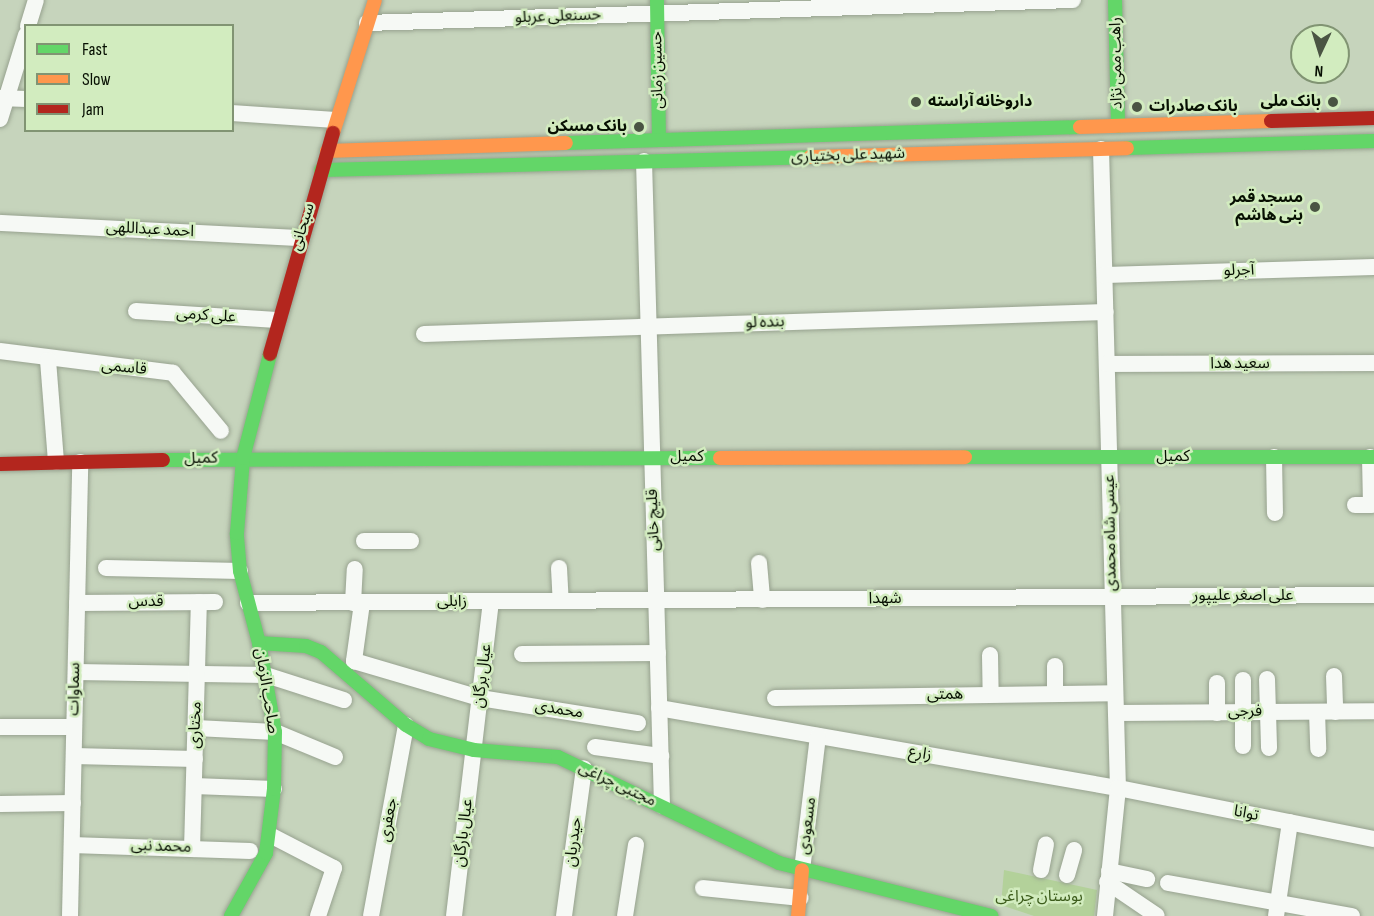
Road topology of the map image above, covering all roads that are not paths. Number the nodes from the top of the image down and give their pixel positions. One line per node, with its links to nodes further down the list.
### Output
1 (36, 0): 7 (street)
2 (374, 0): 6 (main road, سبحانی)
3 (1073, 0): 5 (street, حسنعلی عربلو)
4 (1116, 0): 15 (main road, راهب ممی نژاد)
5 (657, 7): 6 (street, حسنعلی عربلو); 16 (main road, حسین زمانی)
6 (367, 23): 14 (main road, سبحانی)
7 (29, 24)
8 (24, 40): 9 (street)
9 (3, 98): 10 (street); 13 (street)
10 (24, 99)
11 (234, 113): 14 (street)
12 (1374, 118): 15 (main road, شهید علی بختیاری)
13 (0, 119)
14 (335, 120): 19 (main road, سبحانی)
15 (1118, 126): 16 (main road, شهید علی بختیاری); 18 (main road, راهب ممی نژاد)
16 (659, 140): 19 (main road, شهید علی بختیاری); 20 (main road, حسین زمانی)
17 (1374, 141): 18 (main road, شهید علی بختیاری)
18 (1110, 148): 20 (main road, شهید علی بختیاری); 25 (street, عیسی شاه محمدی)
19 (327, 151): 21 (main road, سبحانی)
20 (652, 161): 21 (main road, شهید علی بختیاری); 29 (street, قلیچ خانی)
21 (321, 170): 23 (main road, سبحانی)
22 (0, 223): 23 (street, احمد عبداللهی)
23 (300, 238): 28 (main road, سبحانی)
24 (1374, 267): 25 (street, آجرلو)
25 (1105, 275): 27 (street, عیسی شاه محمدی)
26 (136, 311): 28 (street, علی کرمی)
27 (1106, 312): 29 (street, بنده لو); 34 (street, عیسی شاه محمدی)
28 (277, 320): 39 (main road, سبحانی)
29 (648, 327): 30 (street, بنده لو); 40 (street, قلیچ خانی)
30 (424, 334)
31 (0, 351): 32 (street, قاسمی)
32 (48, 360): 35 (street, قاسمی); 41 (street)
33 (1374, 363): 34 (street, سعید هدا)
34 (1107, 364): 36 (street, عیسی شاه محمدی)
35 (221, 431)
36 (1109, 457): 37 (main road, کمیل); 40 (main road, کمیل); 54 (street, عیسی شاه محمدی)
37 (1274, 457): 38 (main road, کمیل); 45 (street)
38 (1372, 457): 44 (street)
39 (243, 458): 40 (main road, کمیل); 42 (main road, کمیل); 52 (main road, صاحب الزمان)
40 (652, 458): 55 (street, قلیچ خانی)
41 (56, 462): 42 (main road, کمیل); 43 (main road, کمیل)
42 (80, 462): 60 (street, سماوات)
43 (0, 464)
44 (1363, 505)
45 (1275, 513)
46 (364, 541): 47 (street)
47 (411, 541)
48 (759, 563): 56 (street)
49 (106, 568): 52 (street)
50 (559, 568): 57 (street)
51 (355, 570): 62 (street)
52 (240, 571): 61 (main road, صاحب الزمان)
53 (1374, 595): 54 (street, علی اصغر علیپور)
54 (1113, 597): 56 (street, شهدا); 75 (street, عیسی شاه محمدی)
55 (656, 600): 56 (street, شهدا); 57 (street, زابلی); 64 (street, قلیچ خانی)
56 (762, 600)
57 (561, 601): 59 (street, زابلی)
58 (207, 602): 60 (street, قدس); 69 (street, مختاری)
59 (491, 602): 62 (street, زابلی); 78 (street, عیال برگان)
60 (77, 603): 68 (street, سماوات)
61 (248, 603): 62 (street, زابلی); 63 (main road, صاحب الزمان)
62 (357, 603): 78 (street, محمدی)
63 (259, 643): 70 (main road, صاحب الزمان); 90 (main road, مجتبی چراغی)
64 (658, 653): 65 (street); 81 (street, قلیچ خانی)
65 (522, 654)
66 (990, 655): 76 (street)
67 (1055, 666): 77 (street)
68 (76, 672): 69 (street); 92 (street, سماوات)
69 (197, 674): 70 (street); 93 (street, مختاری)
70 (266, 675): 80 (street); 94 (main road, صاحب الزمان)
71 (1334, 676): 86 (street)
72 (1267, 679): 84 (street)
73 (1243, 680): 83 (street)
74 (1217, 683): 88 (street)
75 (1115, 693): 77 (street, همتی); 87 (street, عیسی شاه محمدی)
76 (991, 694): 77 (street, همتی); 79 (street, همتی)
77 (1055, 694)
78 (480, 698): 89 (street, محمدی); 100 (street, عیال برگان)
79 (775, 698)
80 (344, 700)
81 (659, 708): 95 (street, زارع); 102 (street, قلیچ خانی)
82 (1374, 711): 86 (street, فرجی)
83 (1243, 712): 84 (street, فرجی); 88 (street, فرجی); 96 (street)
84 (1269, 712): 85 (street, فرجی); 98 (street)
85 (1317, 712): 86 (street, فرجی); 99 (street)
86 (1335, 712)
87 (1116, 713): 88 (street, فرجی); 107 (street, عیسی شاه محمدی)
88 (1217, 713)
89 (638, 723)
90 (406, 725): 100 (main road, مجتبی چراغی); 134 (street, جعفری)
91 (0, 727): 92 (street)
92 (74, 727): 101 (street, سماوات)
93 (196, 728): 94 (street); 104 (street, مختاری)
94 (275, 732): 103 (street); 108 (main road, صاحب الزمان)
95 (818, 736): 107 (street, زارع); 121 (street, مسعودی)
96 (1243, 746)
97 (594, 747): 102 (street)
98 (1269, 748)
99 (1318, 749)
100 (474, 750): 105 (main road, مجتبی چراغی); 135 (street, عیال بارگان)
101 (74, 756): 104 (street); 109 (street, سماوات)
102 (661, 756): 111 (street, قلیچ خانی)
103 (335, 757)
104 (195, 759): 106 (street, مختاری)
105 (584, 768): 111 (main road, مجتبی چراغی); 136 (street, حیدریان)
106 (194, 786): 108 (street); 118 (street, مختاری)
107 (1118, 788): 112 (street, توانا); 124 (street, عیسی شاه محمدی)
108 (274, 789): 113 (main road, صاحب الزمان)
109 (73, 803): 110 (street); 116 (street, سماوات)
110 (0, 804)
111 (662, 806): 121 (main road, مجتبی چراغی)
112 (1290, 822): 114 (street, توانا); 129 (street)
113 (270, 835): 132 (main road, صاحب الزمان); 133 (street)
114 (1374, 839)
115 (1046, 844): 122 (street)
116 (72, 845): 118 (street, محمد نبی); 131 (street, سماوات)
117 (636, 845): 137 (street)
118 (192, 849): 120 (street, محمد نبی)
119 (1074, 850): 123 (street)
120 (250, 851)
121 (802, 870): 128 (main road, مسعودی); 130 (main road, مجتبی چراغی)
122 (1041, 870)
123 (1067, 875)
124 (1108, 876): 125 (street); 139 (street, عیسی شاه محمدی); 140 (street)
125 (1147, 879)
126 (1168, 883): 129 (street)
127 (703, 888): 128 (street)
128 (800, 898): 138 (main road, مسعودی)
129 (1277, 909): 141 (street)
130 (981, 915)
131 (70, 916)
132 (231, 916)
133 (318, 916)
134 (371, 916)
135 (454, 916)
136 (564, 916)
137 (625, 916)
138 (798, 916)
139 (1105, 916)
140 (1157, 916)
141 (1352, 916)

